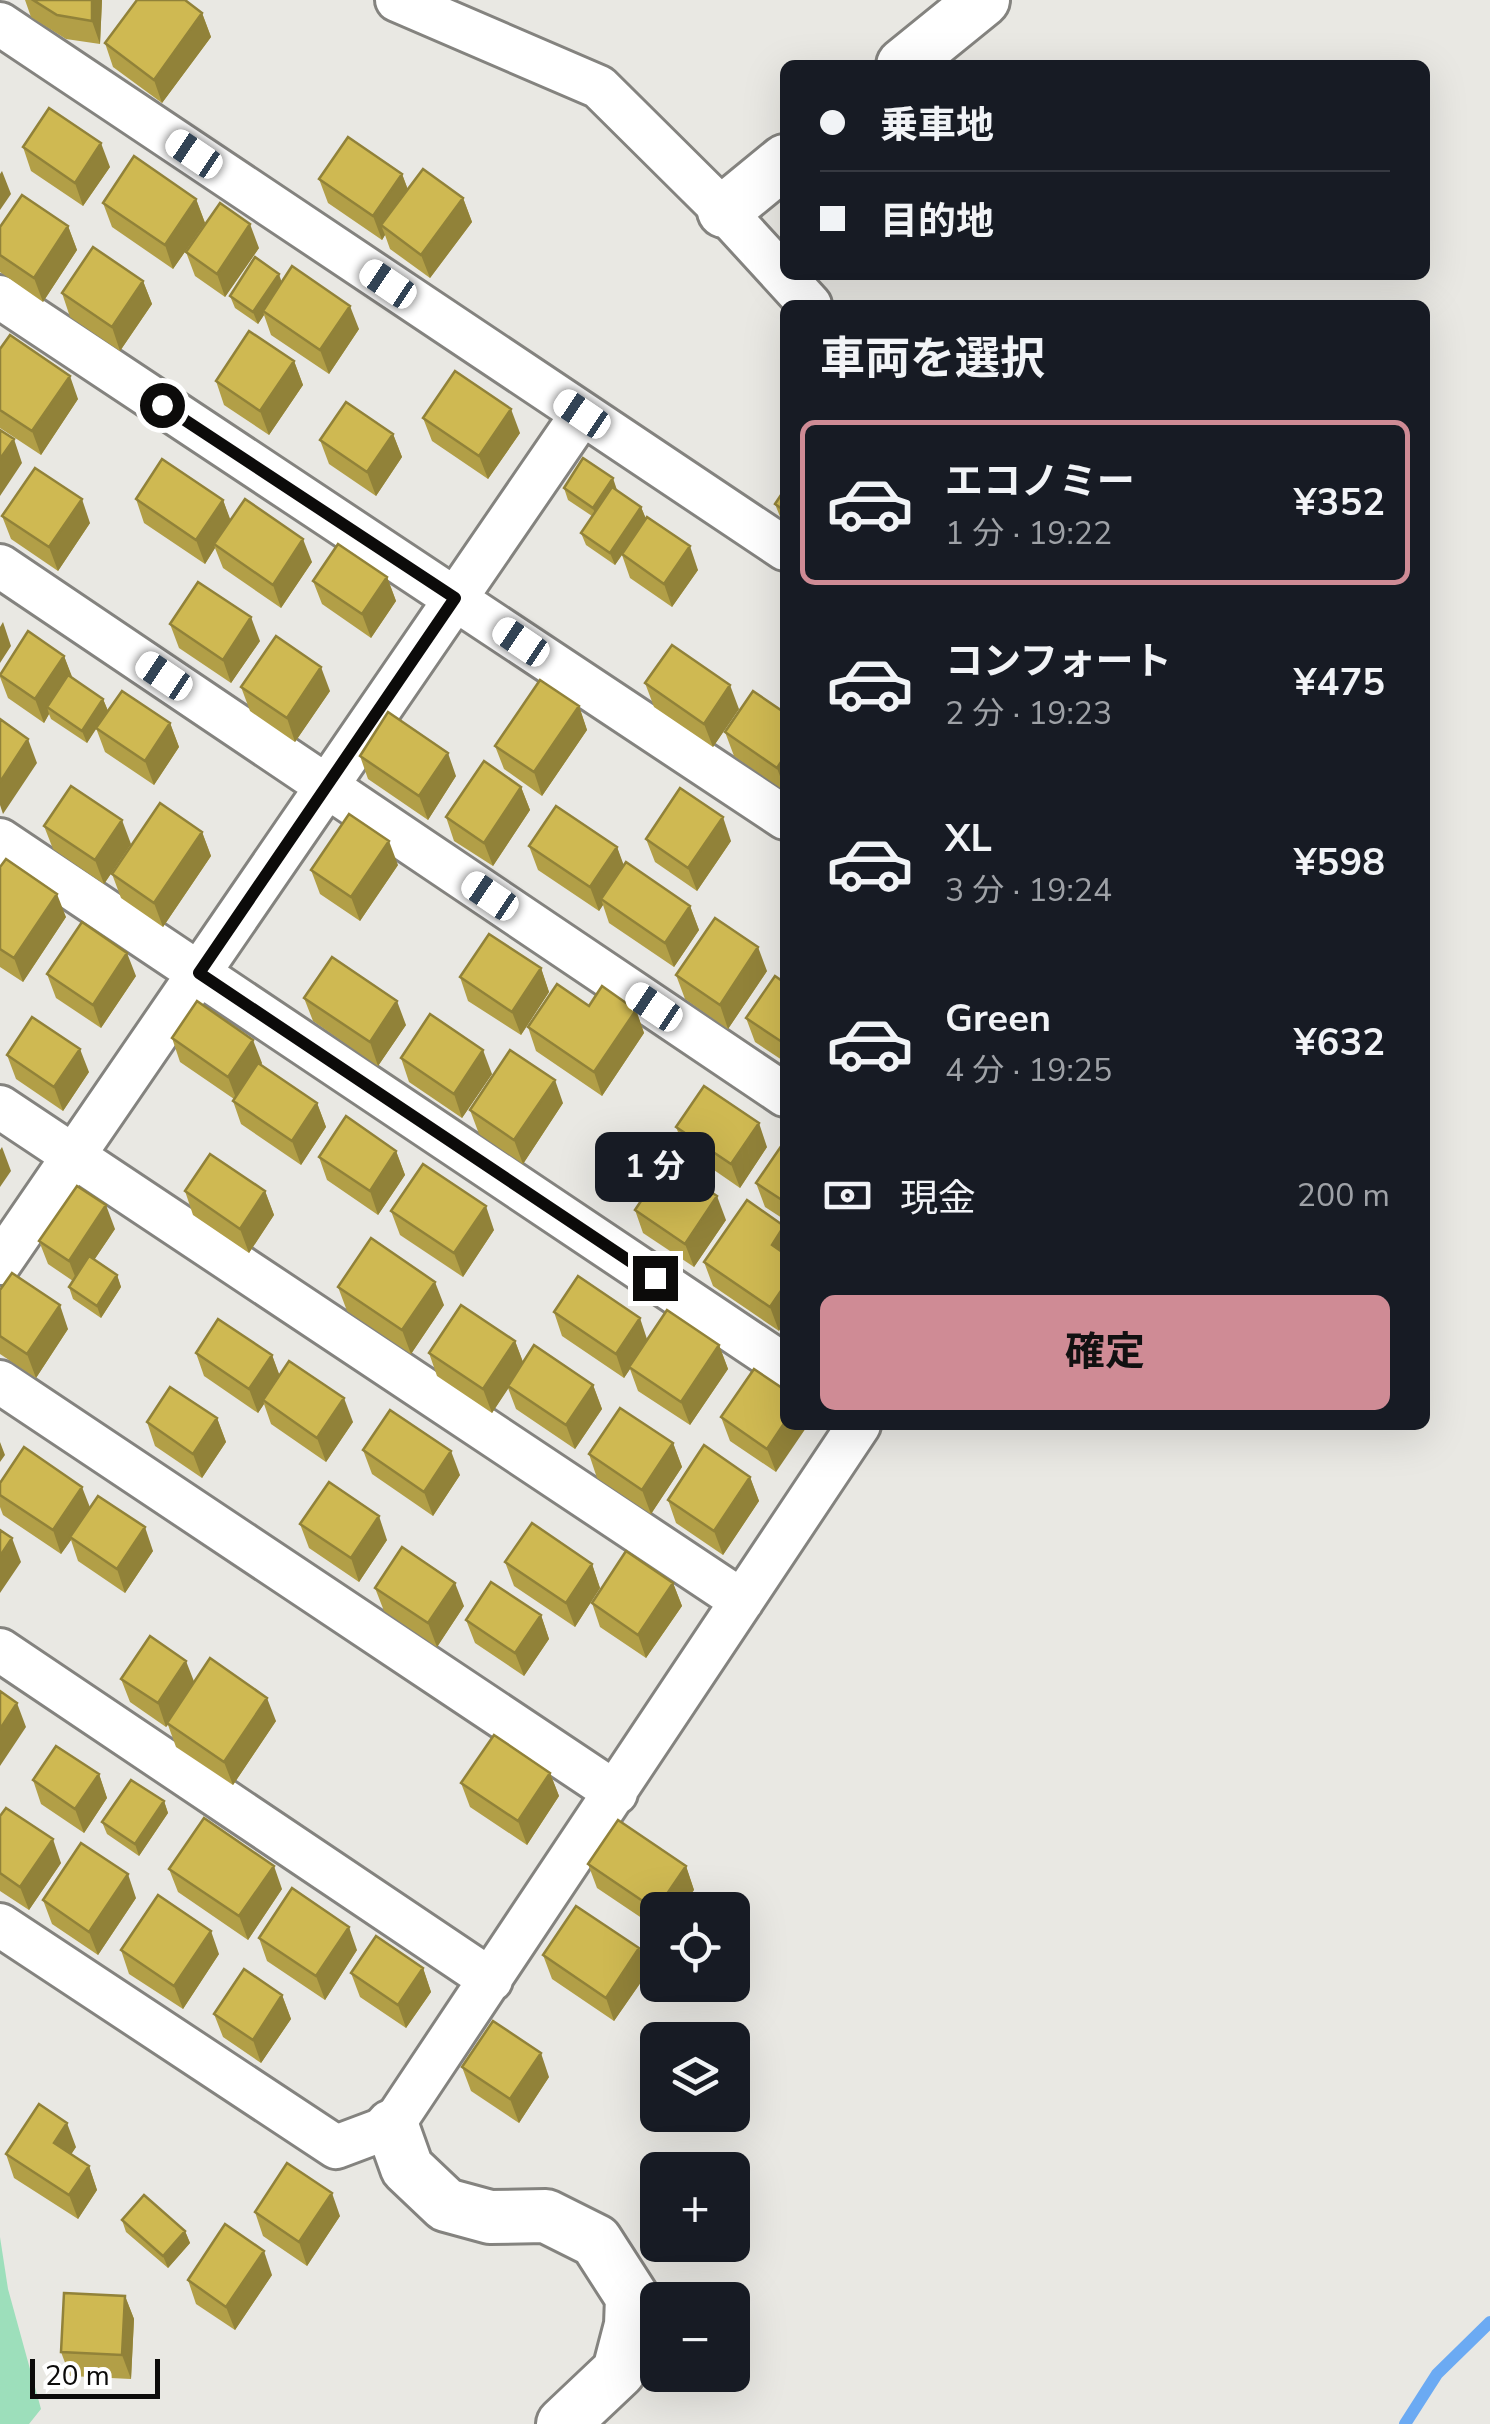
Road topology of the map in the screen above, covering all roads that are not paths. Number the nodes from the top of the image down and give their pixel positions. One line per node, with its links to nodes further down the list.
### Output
1 (397, 0): 6 (street)
2 (983, 0): 4 (street)
3 (0, 24): 11 (street)
4 (909, 60)
5 (780, 165): 6 (street)
6 (724, 211): 7 (street)
7 (780, 272)
8 (787, 280): 10 (street)
9 (0, 297): 14 (street)
10 (805, 300)
11 (582, 414): 12 (street); 14 (street)
12 (780, 546)
13 (0, 566): 15 (street)
14 (455, 598): 15 (street); 16 (street)
15 (327, 786): 18 (street); 19 (street)
16 (780, 815)
17 (0, 840): 18 (street)
18 (199, 973): 21 (street); 23 (street)
19 (780, 1092)
20 (0, 1107): 21 (street)
21 (73, 1156): 22 (street); 26 (street)
22 (0, 1263)
23 (780, 1363)
24 (0, 1382): 28 (street)
25 (856, 1430): 26 (street)
26 (742, 1602): 28 (street)
27 (0, 1650): 30 (street)
28 (616, 1793): 30 (street)
29 (0, 1925): 31 (street)
30 (491, 1980): 31 (street)
31 (392, 2126): 32 (street)
32 (563, 2424)

